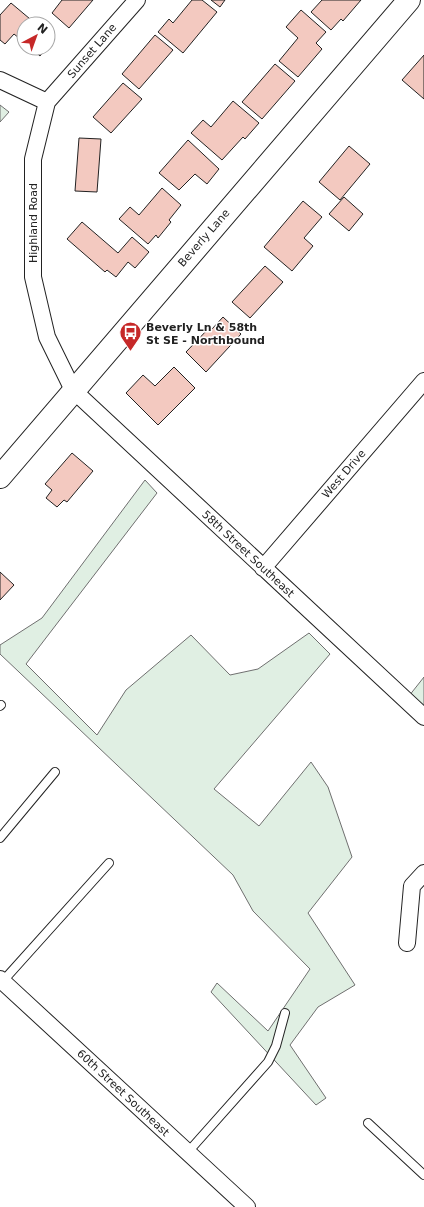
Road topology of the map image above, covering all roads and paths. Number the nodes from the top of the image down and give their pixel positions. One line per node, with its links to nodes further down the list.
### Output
1 (137, 0): 4 (street, Sunset Lane)
2 (409, 0): 6 (street, Beverly Lane)
3 (0, 80): 4 (street)
4 (47, 102): 6 (street, Highland Road)
5 (424, 381): 8 (street, West Drive)
6 (73, 390): 7 (street, Beverly Lane); 8 (street, 58th Street Southeast)
7 (0, 477)
8 (263, 568): 9 (street, 58th Street Southeast)
9 (424, 717)
10 (55, 772): 11 (lane)
11 (0, 838)
12 (109, 862): 15 (lane)
13 (424, 873): 14 (street)
14 (407, 943)
15 (2, 980): 18 (street, 60th Street Southeast)
16 (286, 1013): 18 (lane)
17 (368, 1123): 19 (lane)
18 (188, 1152): 20 (street, 60th Street Southeast)
19 (424, 1175)
20 (247, 1207)

